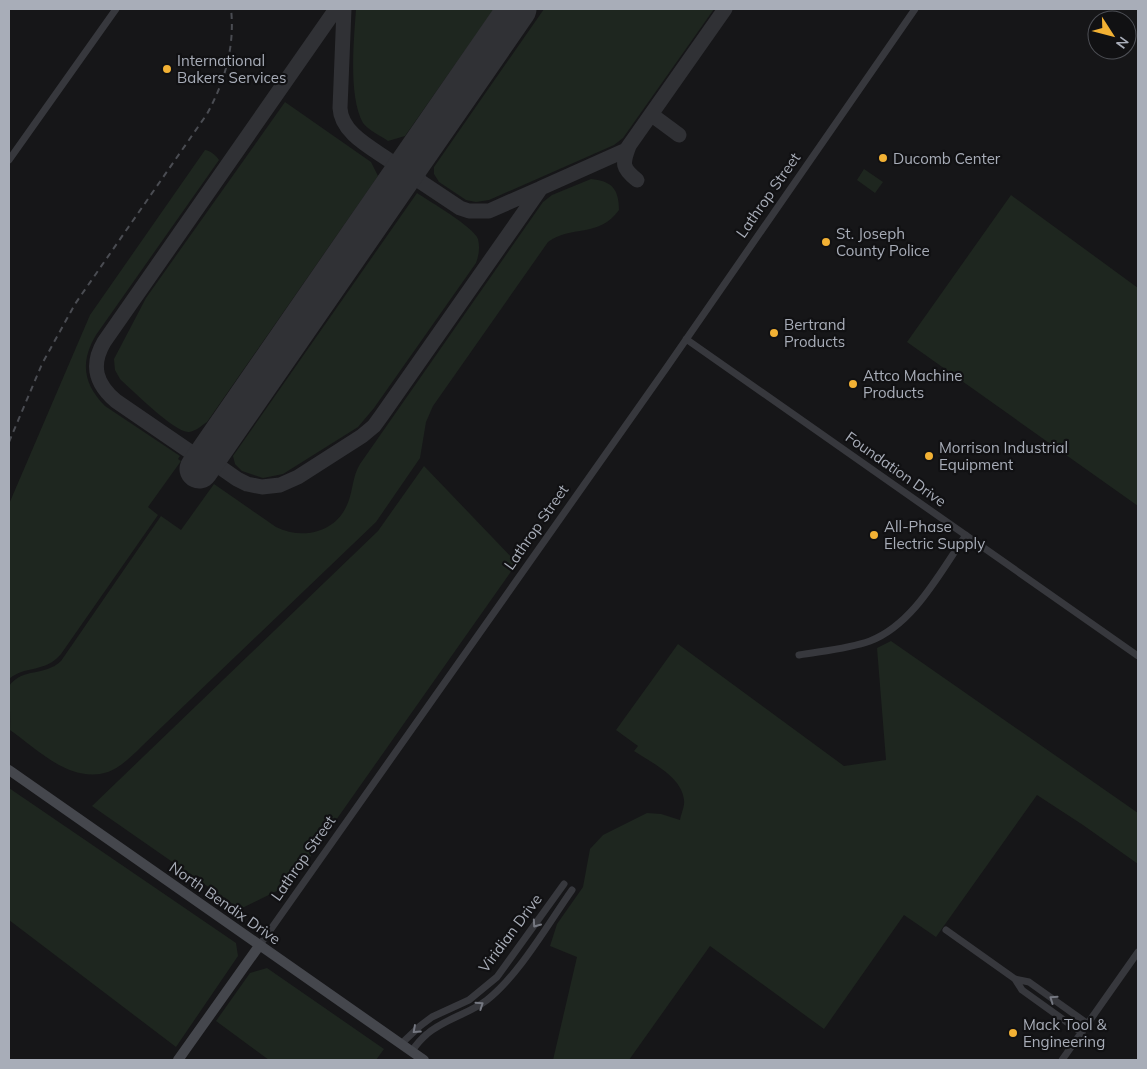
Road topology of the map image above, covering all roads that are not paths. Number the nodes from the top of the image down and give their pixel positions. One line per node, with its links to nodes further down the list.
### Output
1 (116, 9): 3 (street)
2 (915, 9): 4 (street, Lathrop Street)
3 (9, 160)
4 (686, 339): 5 (street, Foundation Drive); 12 (street, Lathrop Street)
5 (966, 535): 6 (street); 7 (street, Foundation Drive)
6 (799, 655)
7 (1138, 656)
8 (9, 770): 12 (street, North Bendix Drive)
9 (564, 884): 17 (street, Viridian Drive, one-way to 17)
10 (572, 890): 18 (street, Viridian Drive, one-way to 10)
11 (946, 930): 14 (street)
12 (259, 946): 17 (street, North Bendix Drive); 19 (street, Lathrop Street)
13 (1138, 952): 15 (street)
14 (1015, 979): 15 (street, one-way to 14); 16 (street)
15 (1088, 1024): 16 (street)
16 (1082, 1033): 21 (street)
17 (401, 1044): 18 (street, North Bendix Drive)
18 (412, 1051): 20 (street, North Bendix Drive)
19 (178, 1060)
20 (424, 1060)
21 (1062, 1060)

